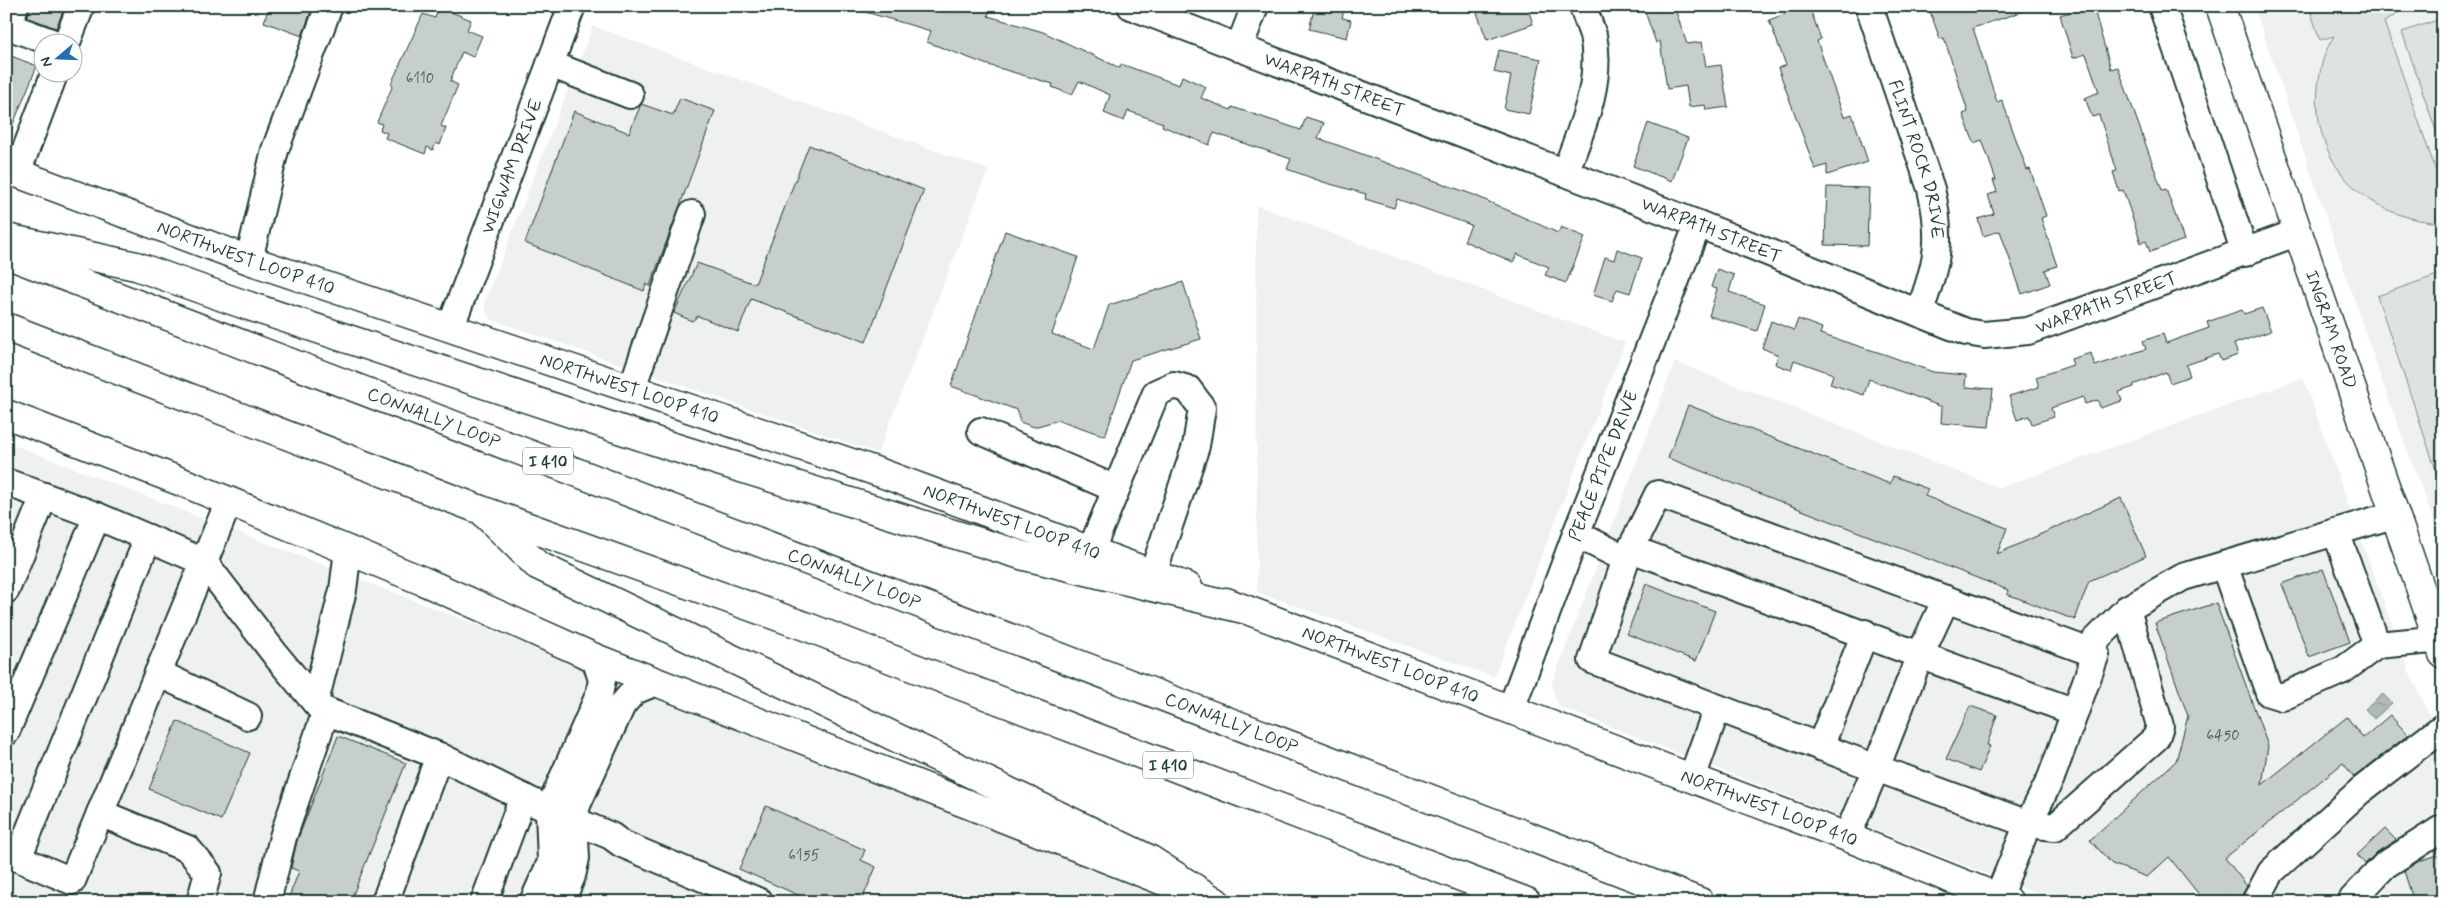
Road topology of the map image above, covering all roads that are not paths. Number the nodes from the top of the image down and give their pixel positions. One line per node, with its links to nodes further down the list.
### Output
1 (15, 6): 12 (street)
2 (80, 6): 11 (street)
3 (329, 6): 25 (street)
4 (1131, 6): 13 (street, WARPATH STREET)
5 (1255, 6): 13 (street)
6 (1582, 6): 18 (street)
7 (1869, 6): 26 (street, FLINT ROCK DRIVE)
8 (2162, 6): 23 (street)
9 (2220, 6): 21 (main road, INGRAM ROAD)
10 (568, 7): 14 (street, WIGWAM DRIVE)
11 (71, 32)
12 (32, 35)
13 (1239, 48): 18 (street, WARPATH STREET)
14 (550, 64): 16 (street); 27 (street, WIGWAM DRIVE)
15 (51, 82): 17 (street)
16 (630, 95)
17 (12, 171): 25 (main road, NORTHWEST LOOP 410)
18 (1565, 173): 20 (street, WARPATH STREET)
19 (692, 214): 29 (street)
20 (1698, 224): 26 (street, WARPATH STREET); 40 (street, PEACE PIPE DRIVE)
21 (2296, 233): 23 (street, WARPATH STREET); 37 (main road, INGRAM ROAD)
22 (6, 238): 50 (main road)
23 (2245, 253): 26 (street, WARPATH STREET)
24 (6, 254): 89 (main road, CONNALLY LOOP / I 410)
25 (249, 260): 27 (main road, NORTHWEST LOOP 410)
26 (1919, 313)
27 (451, 326): 29 (main road, NORTHWEST LOOP 410)
28 (6, 327): 36 (main road, I 410)
29 (632, 388): 43 (main road, NORTHWEST LOOP 410)
30 (6, 414): 35 (main road)
31 (980, 432): 33 (street)
32 (6, 482): 34 (street)
33 (1116, 488): 43 (street); 47 (street)
34 (44, 496): 38 (street); 48 (street)
35 (229, 501): 42 (main road); 45 (street)
36 (481, 510): 87 (main road); 88 (main road, I 410)
37 (2393, 515): 39 (street); 53 (main road, INGRAM ROAD)
38 (97, 516): 41 (street); 66 (street)
39 (2336, 532): 46 (street); 54 (street)
40 (1576, 534): 44 (street); 62 (street, PEACE PIPE DRIVE)
41 (148, 538): 45 (street); 78 (street)
42 (348, 550): 57 (main road); 60 (street)
43 (1091, 550): 47 (main road, NORTHWEST LOOP 410)
44 (1628, 554): 49 (street); 52 (street); 61 (street)
45 (204, 562): 58 (street); 60 (street)
46 (2224, 565): 51 (street); 54 (street)
47 (1153, 573): 50 (main road, NORTHWEST LOOP 410)
48 (6, 590)
49 (1946, 599): 55 (street); 56 (street)
50 (1247, 610): 62 (main road, NORTHWEST LOOP 410)
51 (2126, 610): 55 (street); 75 (street)
52 (1865, 633): 56 (street); 67 (street)
53 (2441, 641): 54 (street)
54 (2376, 645)
55 (2086, 650): 63 (street)
56 (1921, 653): 63 (street); 69 (street)
57 (595, 658): 59 (main road); 72 (street)
58 (158, 673): 64 (street); 73 (street)
59 (656, 682): 74 (street); 87 (main road)
60 (320, 706): 68 (street); 81 (street)
61 (1717, 708): 67 (street); 70 (street)
62 (1511, 709): 70 (main road, NORTHWEST LOOP 410)
63 (2075, 712): 75 (street)
64 (248, 716)
65 (2443, 727): 90 (street)
66 (6, 732)
67 (1820, 747): 69 (street)
68 (439, 756): 71 (street); 82 (street)
69 (1876, 768): 75 (street); 77 (street)
70 (1692, 778): 77 (main road, NORTHWEST LOOP 410)
71 (523, 797): 72 (street); 83 (street)
72 (549, 810): 74 (street); 84 (street)
73 (100, 813): 78 (street); 80 (street)
74 (574, 820): 85 (street); 86 (street)
75 (2028, 824): 79 (street)
76 (2442, 830): 91 (street)
77 (1847, 837): 79 (main road, NORTHWEST LOOP 410)
78 (12, 856)
79 (2003, 900)
80 (200, 902)
81 (267, 902)
82 (385, 902)
83 (484, 902)
84 (534, 902)
85 (561, 902)
86 (760, 902)
87 (1216, 902)
88 (1527, 902)
89 (1700, 902)
90 (2255, 902)
91 (2350, 902)

